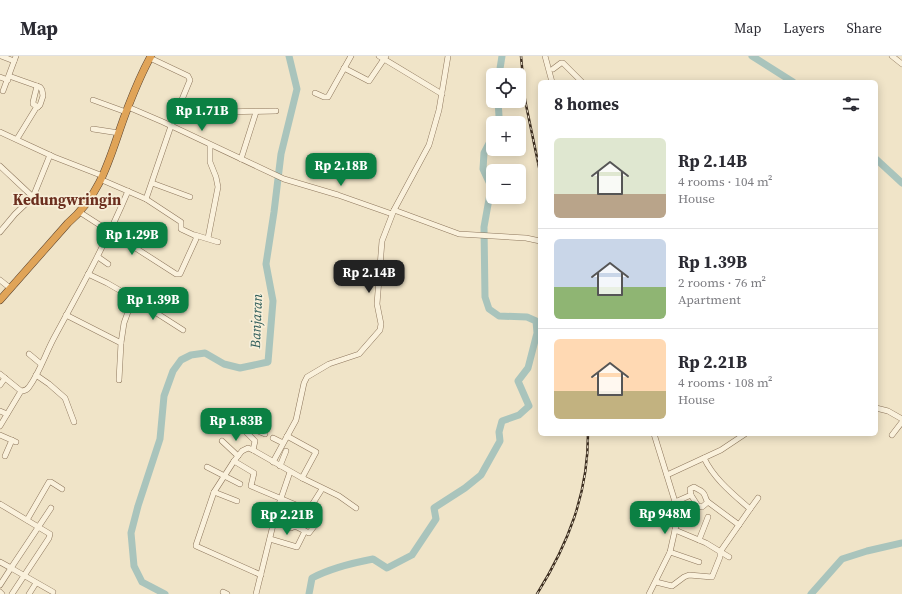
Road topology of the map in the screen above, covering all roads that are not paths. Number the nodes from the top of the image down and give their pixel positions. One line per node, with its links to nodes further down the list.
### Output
1 (1, 56): 8 (street)
2 (351, 56): 11 (street)
3 (379, 56): 9 (street)
4 (448, 56): 20 (street)
5 (545, 56): 15 (street)
6 (892, 56): 10 (street)
7 (151, 57): 23 (highway); 27 (street)
8 (15, 58): 14 (street)
9 (386, 58): 11 (street); 20 (street)
10 (902, 64)
11 (344, 68): 19 (street)
12 (553, 69): 16 (street)
13 (0, 77): 14 (street)
14 (8, 78): 17 (street); 18 (street)
15 (551, 80)
16 (580, 80)
17 (37, 86): 22 (street); 22 (street)
18 (3, 91)
19 (315, 93)
20 (442, 94): 42 (street)
21 (93, 100): 23 (street)
22 (38, 107): 31 (street)
23 (127, 109): 27 (street); 30 (highway)
24 (276, 111): 26 (street)
25 (220, 112): 26 (street)
26 (256, 112): 34 (street)
27 (171, 126): 32 (street); 37 (street)
28 (93, 129): 30 (street)
29 (0, 132): 31 (street)
30 (119, 133): 36 (highway)
31 (16, 140): 33 (street)
32 (210, 145): 34 (street); 47 (street)
33 (50, 155): 36 (street); 39 (street)
34 (241, 159): 42 (street)
35 (0, 166): 39 (street)
36 (103, 178): 38 (street); 43 (highway)
37 (152, 183): 40 (street); 41 (street)
38 (128, 191): 41 (street); 44 (street)
39 (33, 197): 45 (street)
40 (190, 197)
41 (146, 199): 46 (street)
42 (393, 212): 48 (street); 77 (street)
43 (81, 213): 44 (street); 54 (highway)
44 (109, 231): 46 (street); 50 (street)
45 (0, 232)
46 (195, 235): 47 (street)
47 (208, 238): 49 (street)
48 (538, 241)
49 (218, 242)
50 (98, 257): 51 (street); 52 (street)
51 (108, 264)
52 (88, 274): 55 (street); 57 (street)
53 (0, 280): 54 (street)
54 (10, 288): 56 (highway)
55 (133, 298): 58 (street); 59 (street)
56 (0, 300)
57 (66, 315): 59 (street); 61 (street)
58 (183, 330)
59 (121, 343): 65 (street)
60 (29, 354): 61 (street)
61 (41, 364): 63 (street)
62 (0, 374): 64 (street)
63 (36, 375): 67 (street); 72 (street)
64 (5, 378): 66 (street); 67 (street)
65 (119, 380)
66 (0, 385)
67 (21, 391): 70 (street)
68 (878, 408): 71 (street)
69 (0, 411): 70 (street)
70 (7, 414): 73 (street)
71 (902, 420): 76 (street)
72 (74, 422)
73 (0, 426)
74 (264, 434): 83 (street)
75 (0, 435): 85 (street)
76 (892, 435)
77 (287, 436): 82 (street); 95 (street)
78 (655, 436): 93 (street)
79 (742, 436): 87 (street)
80 (273, 438): 82 (street)
81 (222, 441): 86 (street)
82 (283, 443): 89 (street)
83 (253, 450): 86 (street); 89 (street)
84 (286, 451): 90 (street)
85 (5, 456)
86 (238, 456): 88 (street)
87 (704, 458): 93 (street); 109 (street)
88 (234, 461): 94 (street); 102 (street)
89 (273, 462): 90 (street)
90 (280, 466): 92 (street)
91 (207, 467): 94 (street)
92 (290, 472): 95 (street); 102 (street)
93 (667, 475): 104 (street)
94 (224, 476): 96 (street); 99 (street)
95 (302, 478): 98 (street)
96 (240, 484)
97 (62, 489): 114 (street)
98 (322, 489): 108 (street); 110 (street)
99 (214, 492): 103 (street); 129 (street)
100 (691, 495): 104 (street); 105 (street); 105 (street)
101 (758, 498): 109 (street)
102 (280, 499): 110 (street); 111 (street)
103 (237, 501)
104 (675, 502): 119 (street)
105 (708, 502): 116 (street)
106 (0, 504): 114 (street)
107 (51, 508): 118 (street)
108 (356, 508)
109 (750, 509): 116 (street)
110 (310, 510): 117 (street); 120 (street)
111 (276, 513): 115 (street); 117 (street)
112 (256, 516): 115 (street)
113 (708, 517): 122 (street)
114 (27, 520): 118 (street)
115 (273, 522): 117 (street); 121 (street)
116 (739, 525): 124 (street)
117 (296, 527): 120 (street)
118 (39, 528): 128 (street); 130 (street)
119 (676, 530): 122 (street); 123 (street)
120 (305, 531): 121 (street)
121 (270, 539): 129 (street)
122 (699, 540): 124 (street)
123 (670, 552): 127 (street); 131 (street)
124 (720, 552): 125 (street); 131 (street)
125 (730, 557)
126 (0, 562): 128 (street)
127 (699, 562)
128 (11, 568): 130 (street); 133 (street)
129 (261, 575): 139 (street)
130 (24, 576): 132 (street); 137 (street)
131 (656, 582): 140 (street)
132 (36, 583): 135 (street); 138 (street)
133 (0, 585)
134 (0, 592): 136 (street)
135 (53, 592)
136 (2, 594)
137 (12, 594)
138 (29, 594)
139 (256, 594)
140 (649, 594)

